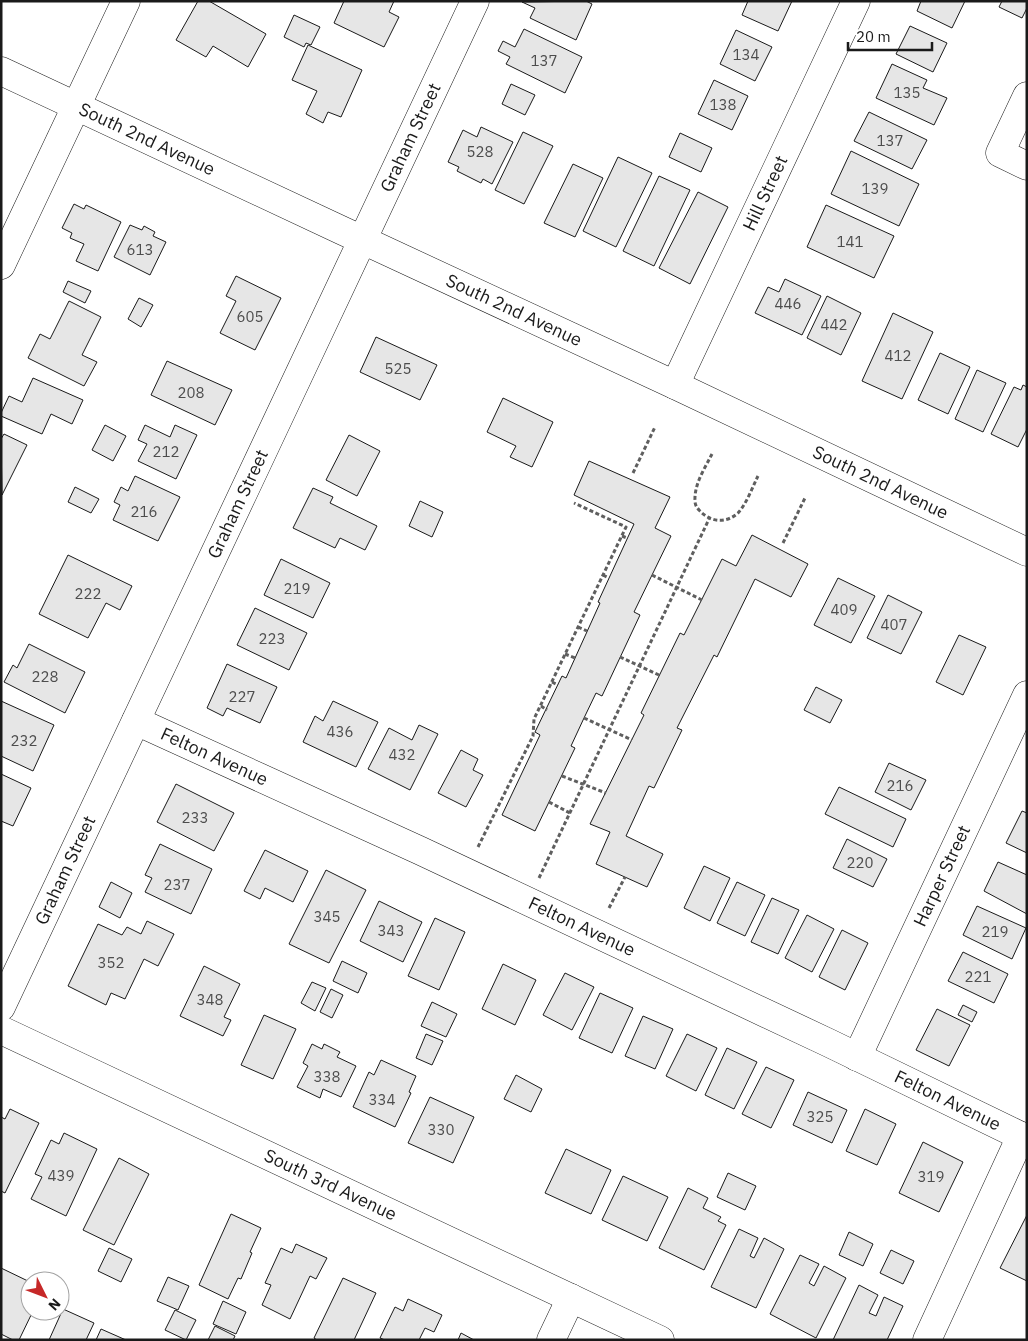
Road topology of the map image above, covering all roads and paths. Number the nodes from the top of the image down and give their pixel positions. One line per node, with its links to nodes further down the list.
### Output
1 (126, 1): 6 (street)
2 (475, 1): 8 (street, Graham Street)
3 (856, 1): 10 (street, Hill Street)
4 (1, 71): 6 (street, South 2nd Avenue)
5 (1027, 96): 7 (street)
6 (76, 106): 8 (street, South 2nd Avenue); 9 (street)
7 (1027, 166)
8 (362, 240): 10 (street, South 2nd Avenue); 40 (street, Graham Street)
9 (1, 265)
10 (676, 385): 21 (street, South 2nd Avenue)
11 (655, 426): 13 (path)
12 (712, 454): 17 (path)
13 (633, 473)
14 (758, 476): 17 (path)
15 (805, 498): 20 (path)
16 (574, 502): 18 (path)
17 (710, 519): 25 (path)
18 (622, 536): 19 (path); 22 (path)
19 (627, 538)
20 (783, 543)
21 (1027, 552)
22 (603, 575): 24 (path); 27 (path)
23 (652, 575): 25 (path)
24 (609, 578)
25 (677, 588): 26 (path); 32 (path)
26 (702, 600)
27 (578, 627): 28 (path); 29 (path)
28 (587, 631)
29 (566, 654): 31 (path); 34 (path)
30 (620, 657): 32 (path)
31 (575, 658)
32 (640, 666): 33 (path); 41 (path)
33 (659, 675)
34 (552, 682): 35 (path); 37 (path)
35 (558, 685)
36 (1027, 695): 54 (street, Harper Street)
37 (540, 706): 38 (path); 48 (path)
38 (547, 710)
39 (584, 718): 41 (path)
40 (136, 721): 50 (street, Felton Avenue); 52 (street, Graham Street)
41 (609, 730): 42 (path); 44 (path)
42 (632, 740)
43 (562, 776): 44 (path)
44 (584, 784): 45 (path); 47 (path)
45 (606, 793)
46 (549, 802): 47 (path)
47 (570, 813): 50 (path)
48 (478, 847)
49 (625, 878): 51 (path)
50 (528, 902): 54 (street, Felton Avenue)
51 (609, 908)
52 (1, 1007)
53 (1, 1030): 56 (street, South 3rd Avenue)
54 (857, 1056): 55 (street, Felton Avenue)
55 (1024, 1137): 59 (street)
56 (571, 1298): 57 (street); 58 (street, South 3rd Avenue)
57 (551, 1340)
58 (660, 1340)
59 (927, 1340)

